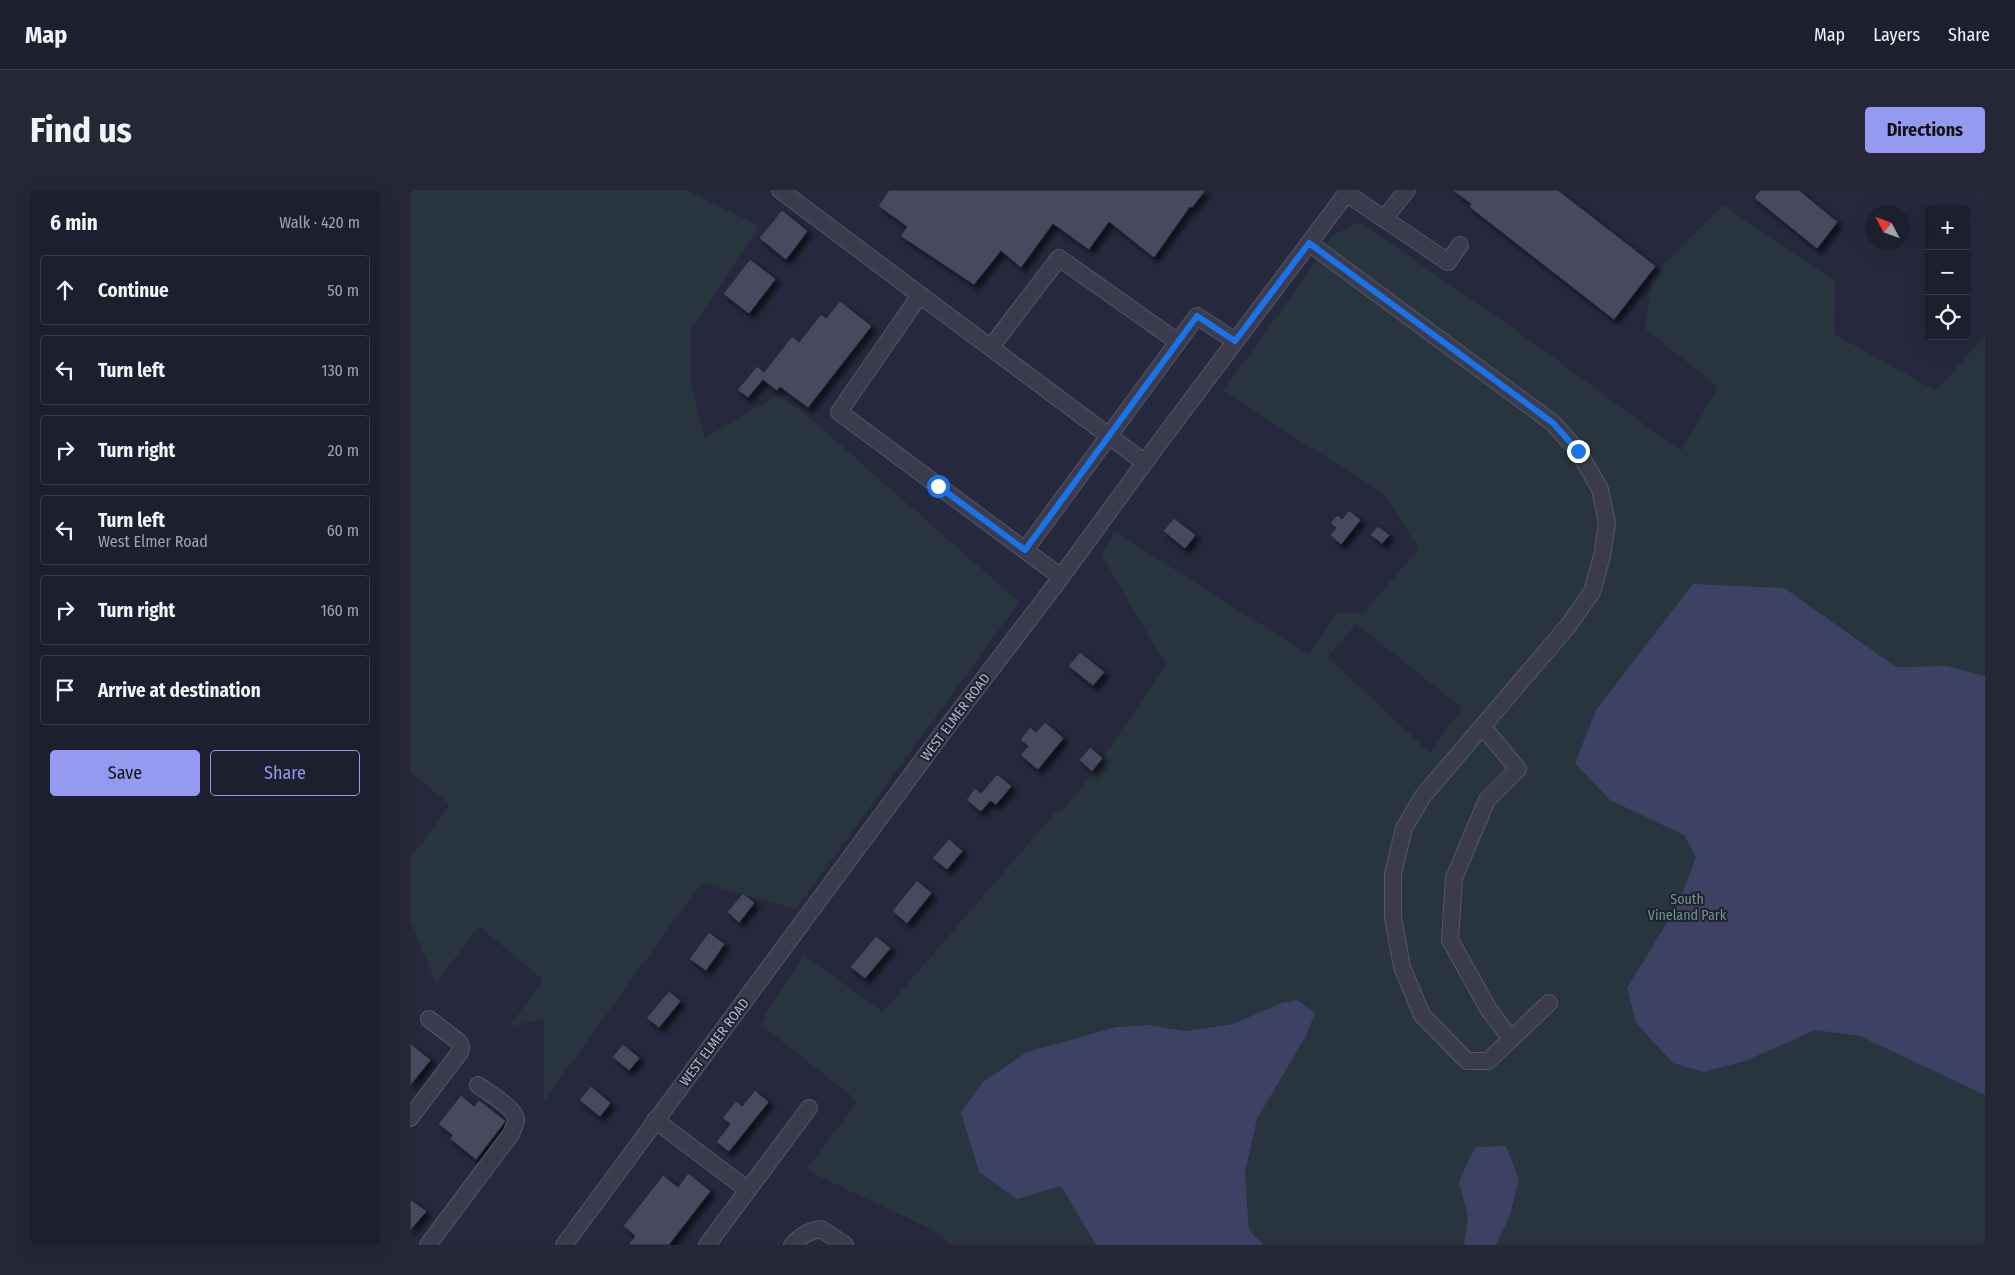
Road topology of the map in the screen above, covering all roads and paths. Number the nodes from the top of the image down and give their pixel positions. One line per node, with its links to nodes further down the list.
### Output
1 (780, 190): 7 (street)
2 (1407, 190): 4 (street)
3 (1348, 192): 4 (street); 5 (street, WEST ELMER ROAD)
4 (1384, 219): 6 (street)
5 (1309, 243): 8 (street, WEST ELMER ROAD); 15 (street)
6 (1460, 244)
7 (920, 295): 10 (street); 13 (street)
8 (1235, 341): 9 (street); 12 (street, WEST ELMER ROAD)
9 (1178, 342): 10 (street); 11 (street)
10 (991, 348): 11 (street)
11 (1109, 436): 12 (street); 13 (street)
12 (1144, 462): 14 (street, WEST ELMER ROAD)
13 (1025, 550): 14 (street)
14 (1061, 577): 22 (street, WEST ELMER ROAD)
15 (1483, 727): 18 (street); 18 (street)
16 (1549, 1003): 18 (street)
17 (429, 1019): 21 (street)
18 (1511, 1039)
19 (478, 1085): 24 (street)
20 (809, 1108): 23 (street)
21 (410, 1118)
22 (655, 1120): 23 (street); 25 (street, WEST ELMER ROAD)
23 (748, 1190): 26 (street)
24 (428, 1245)
25 (564, 1245)
26 (707, 1245)
27 (792, 1245): 28 (street)
28 (845, 1245)

